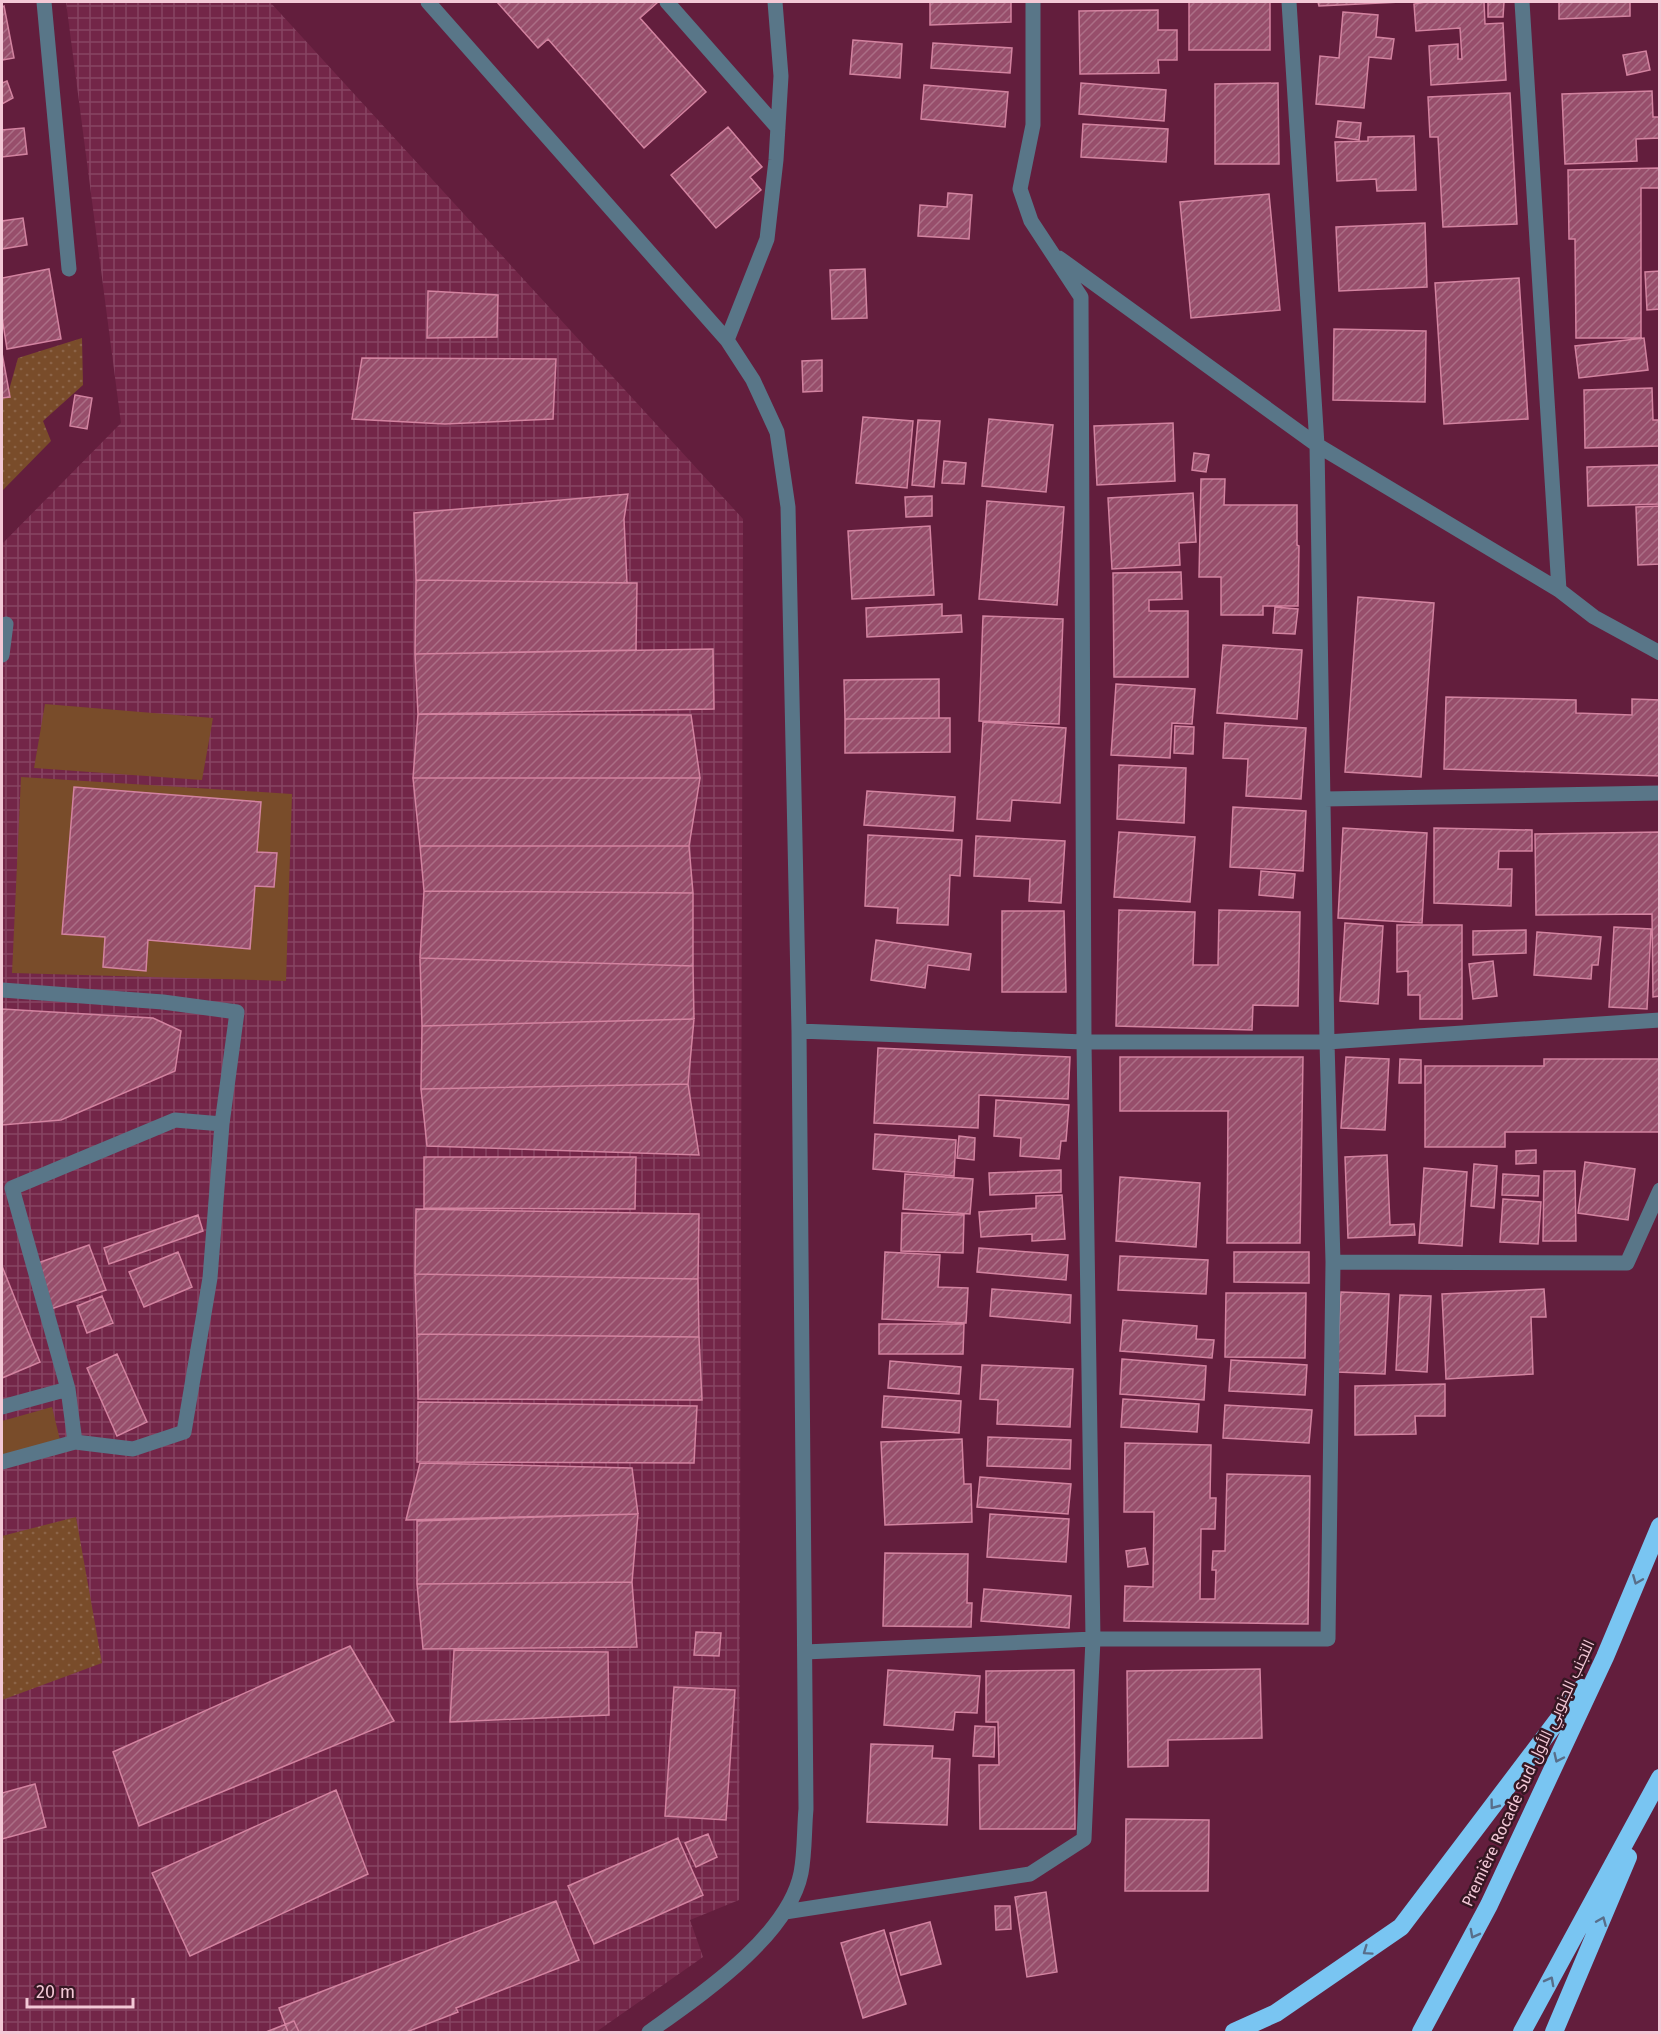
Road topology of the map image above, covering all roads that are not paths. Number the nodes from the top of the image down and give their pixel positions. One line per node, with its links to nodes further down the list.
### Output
1 (45, 2): 10 (street)
2 (428, 2): 11 (street)
3 (667, 2): 8 (street)
4 (775, 2): 8 (street)
5 (1033, 2): 9 (street)
6 (1289, 2): 12 (street)
7 (1522, 2): 13 (street)
8 (778, 128): 11 (street)
9 (1052, 252): 12 (street); 22 (street)
10 (69, 269)
11 (727, 340): 21 (street)
12 (1317, 445): 13 (street); 18 (street)
13 (1559, 590): 15 (street)
14 (6, 624): 16 (street)
15 (1659, 653)
16 (2, 655)
17 (1659, 793): 18 (street)
18 (1324, 799): 23 (street)
19 (2, 990): 24 (street)
20 (1659, 1020): 23 (street)
21 (799, 1030): 22 (street); 33 (street)
22 (1084, 1042): 23 (street); 32 (street)
23 (1327, 1042): 26 (street)
24 (222, 1124): 27 (street); 29 (street)
25 (1659, 1190): 26 (street)
26 (1332, 1262): 32 (street)
27 (68, 1389): 28 (street); 29 (street)
28 (2, 1407)
29 (75, 1442): 30 (street)
30 (2, 1462)
31 (1659, 1526): 34 (highway, Première Rocade Sud التجنب الجنوبي الأول, one-way to 34)
32 (1093, 1639): 33 (street); 37 (street)
33 (805, 1652): 37 (street)
34 (1605, 1657): 39 (highway, one-way to 39); 40 (highway, Première Rocade Sud التجنب الجنوبي الأول, one-way to 40)
35 (1659, 1778): 41 (highway, one-way to 35)
36 (1659, 1784): 42 (highway, one-way to 36)
37 (785, 1912): 38 (street)
38 (649, 2032)
39 (1234, 2032)
40 (1422, 2032)
41 (1522, 2032)
42 (1554, 2032)

